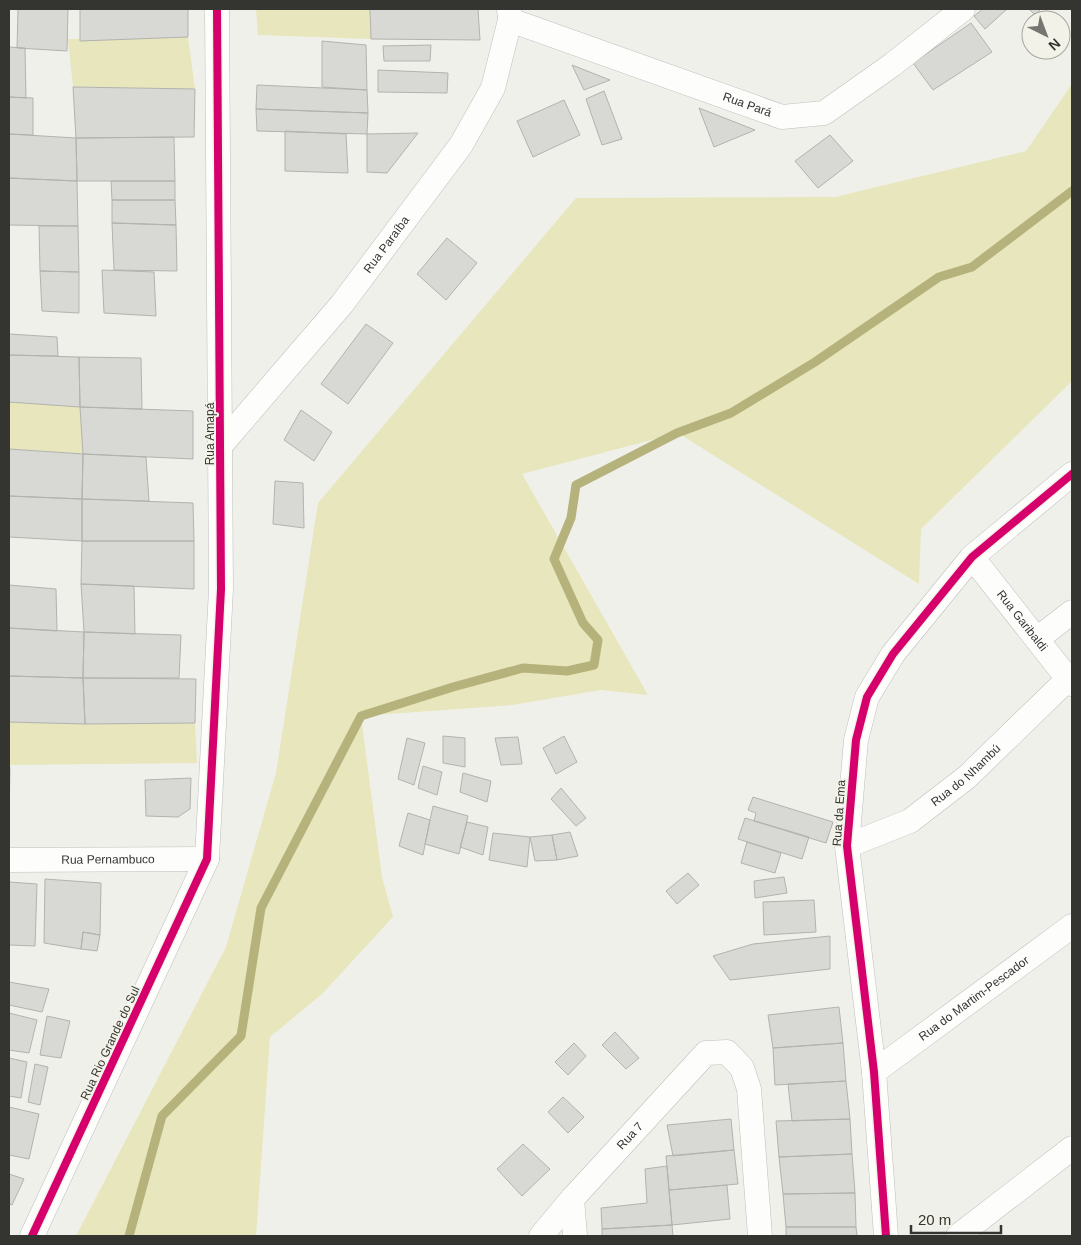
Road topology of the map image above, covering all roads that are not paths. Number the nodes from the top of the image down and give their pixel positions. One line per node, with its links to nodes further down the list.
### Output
1 (218, 9): 4 (street, Rua Amapá)
2 (963, 9): 3 (street, Rua Pará)
3 (509, 15): 4 (street, Rua Paraíba)
4 (221, 445): 11 (street, Rua Amapá)
5 (1072, 474): 6 (street, Rua da Ema)
6 (972, 557): 8 (street, Rua Garibaldi); 10 (street, Rua da Ema)
7 (1072, 612): 8 (street)
8 (1037, 639): 9 (street, Rua Garibaldi)
9 (1070, 682): 10 (street, Rua do Nhambú)
10 (847, 846): 14 (street, Rua da Ema)
11 (207, 859): 12 (street, Rua Pernambuco); 17 (street, Rua Rio Grande do Sul)
12 (9, 860)
13 (1072, 926): 14 (street, Rua do Martim-Pescador)
14 (874, 1072): 21 (street, Rua da Ema)
15 (1072, 1148): 22 (street)
16 (572, 1199): 18 (street, Rua 7); 19 (street); 20 (street, Rua 7)
17 (32, 1236)
18 (541, 1236)
19 (575, 1236)
20 (760, 1236)
21 (886, 1236)
22 (958, 1236)

